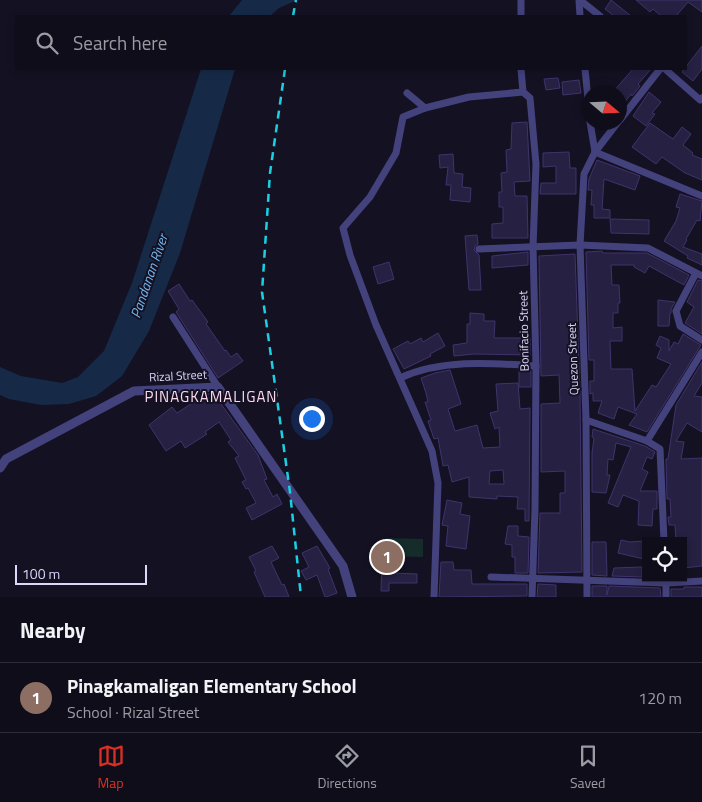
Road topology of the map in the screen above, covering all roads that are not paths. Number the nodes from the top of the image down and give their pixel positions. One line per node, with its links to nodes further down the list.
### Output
1 (521, 0): 3 (street)
2 (580, 0): 4 (street); 5 (street)
3 (521, 15)
4 (580, 15)
5 (599, 15)
6 (521, 70): 11 (street, Bonifacio Street)
7 (585, 70): 10 (street)
8 (659, 70): 15 (street, Quezon Street)
9 (666, 70): 13 (street)
10 (587, 85)
11 (523, 92): 14 (street); 21 (street, Bonifacio Street)
12 (407, 93): 14 (street)
13 (702, 98)
14 (425, 108): 28 (street)
15 (627, 111)
16 (591, 130): 18 (street)
17 (612, 130): 18 (street, Quezon Street)
18 (595, 152): 19 (street); 20 (street, Quezon Street)
19 (702, 196)
20 (580, 245): 21 (street); 23 (street); 30 (street, Quezon Street)
21 (534, 246): 22 (street); 27 (street, Bonifacio Street)
22 (479, 249)
23 (699, 274): 25 (street)
24 (173, 317): 29 (street)
25 (702, 340)
26 (702, 352): 31 (street)
27 (536, 366): 28 (street); 35 (street, Bonifacio Street)
28 (400, 378): 42 (street)
29 (218, 387): 32 (street, Rizal Street); 41 (street, Rizal Street)
30 (586, 420): 31 (street); 36 (street, Quezon Street)
31 (647, 441): 33 (street)
32 (0, 468)
33 (664, 537)
34 (491, 578): 35 (street)
35 (532, 579): 36 (street); 43 (street, Bonifacio Street)
36 (588, 580): 37 (street); 44 (street, Quezon Street)
37 (642, 580)
38 (687, 581): 39 (street)
39 (702, 581)
40 (666, 582): 45 (street)
41 (352, 597)
42 (434, 597)
43 (532, 597)
44 (587, 597)
45 (666, 597)

